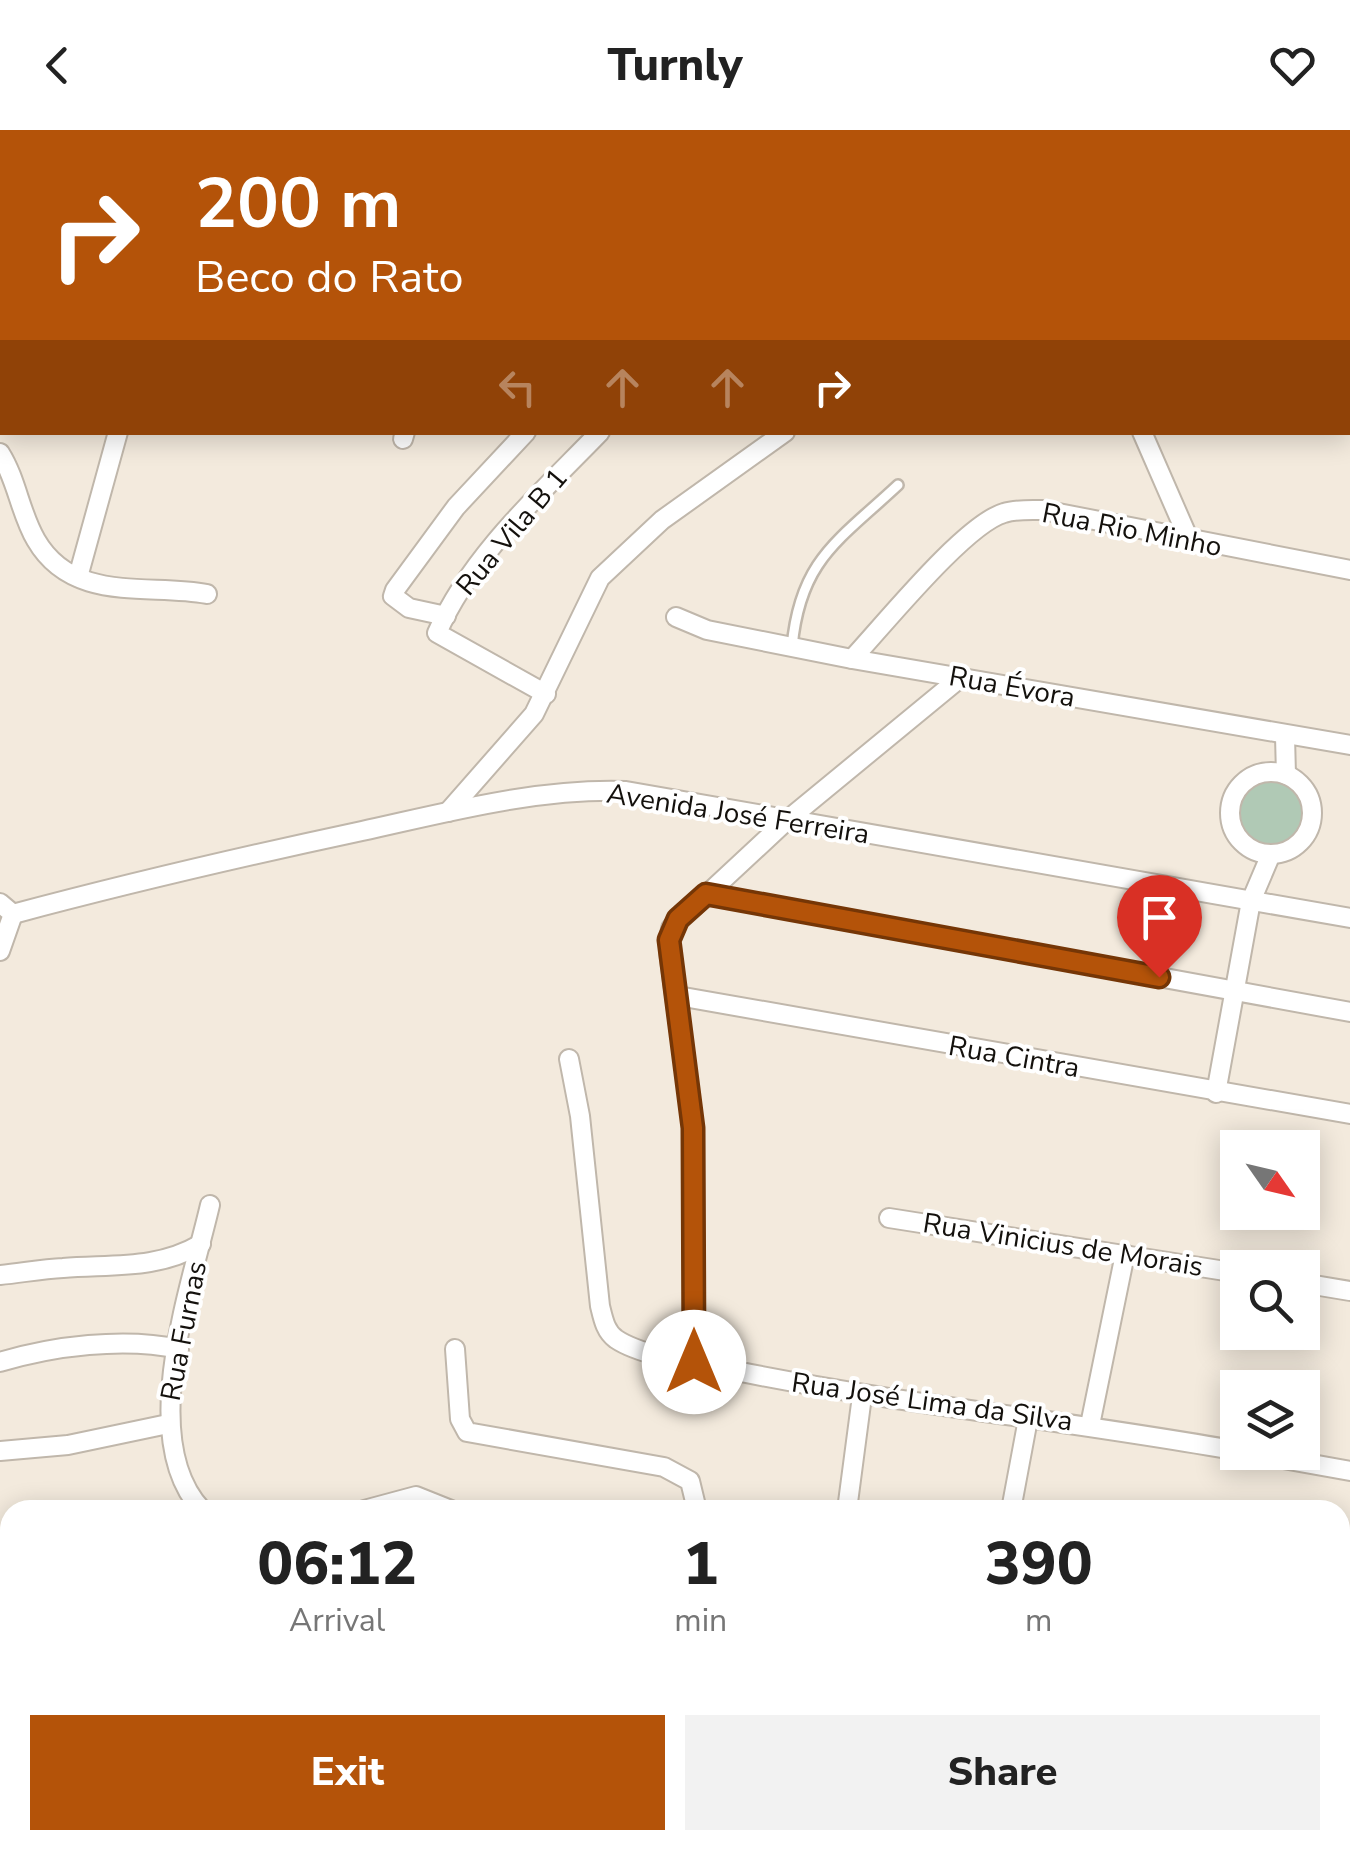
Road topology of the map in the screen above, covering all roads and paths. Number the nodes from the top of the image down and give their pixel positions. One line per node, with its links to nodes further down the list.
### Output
1 (117, 435): 10 (street)
2 (523, 435): 12 (street)
3 (597, 435): 12 (street, Rua Vila B 1)
4 (781, 435): 17 (street)
5 (1143, 435): 8 (street)
6 (0, 454): 10 (street)
7 (898, 485): 14 (lane)
8 (1190, 542): 9 (street, Rua Rio Minho); 15 (street, Rua Rio Minho)
9 (1346, 574)
10 (78, 577): 11 (street)
11 (208, 594)
12 (446, 616): 17 (street, Rua Vila B 1)
13 (676, 617): 14 (street, Rua Évora)
14 (792, 647): 15 (street, Rua Évora)
15 (852, 659): 16 (street, Rua Évora)
16 (960, 678): 18 (street, Rua Évora); 22 (street)
17 (546, 694): 21 (street)
18 (1285, 736): 19 (street, Rua Évora); 20 (street)
19 (1350, 746)
20 (1286, 775): 23 (street); 23 (street)
21 (448, 812): 22 (street, Avenida José Ferreira); 26 (street, Avenida José Ferreira)
22 (786, 822): 24 (street); 25 (street, Avenida José Ferreira)
23 (1272, 854): 25 (street)
24 (706, 894): 29 (street); 30 (street)
25 (1252, 901): 27 (street, Avenida José Ferreira); 29 (street)
26 (6, 908): 28 (street)
27 (1350, 918)
28 (0, 951)
29 (1234, 991): 31 (street); 33 (street)
30 (678, 996): 33 (street, Rua Cintra); 46 (street)
31 (1350, 1012)
32 (569, 1059): 46 (street, Rua José Lima da Silva)
33 (1216, 1093): 34 (street, Rua Cintra)
34 (1350, 1114)
35 (210, 1205): 37 (street, Rua Furnas)
36 (889, 1218): 38 (street, Rua Vinicius de Morais)
37 (200, 1244): 40 (street); 43 (street, Rua Furnas)
38 (1125, 1254): 39 (street, Rua Vinicius de Morais); 50 (street)
39 (1220, 1270)
40 (0, 1275)
41 (1320, 1286): 42 (street)
42 (1350, 1291)
43 (179, 1348): 45 (street); 49 (street, Rua Furnas)
44 (455, 1349): 58 (street)
45 (0, 1362)
46 (694, 1362): 47 (street, Rua José Lima da Silva)
47 (862, 1396): 48 (street, Rua José Lima da Silva); 59 (street)
48 (1028, 1419): 50 (street, Rua José Lima da Silva); 60 (street)
49 (168, 1424): 52 (street); 55 (street, Rua Furnas)
50 (1090, 1425): 51 (street, Rua José Lima da Silva)
51 (1220, 1448)
52 (0, 1450)
53 (1320, 1466): 54 (street, Rua José Lima da Silva)
54 (1350, 1472)
55 (196, 1500)
56 (401, 1500): 57 (street)
57 (426, 1500)
58 (695, 1500)
59 (848, 1500)
60 (1014, 1500)

